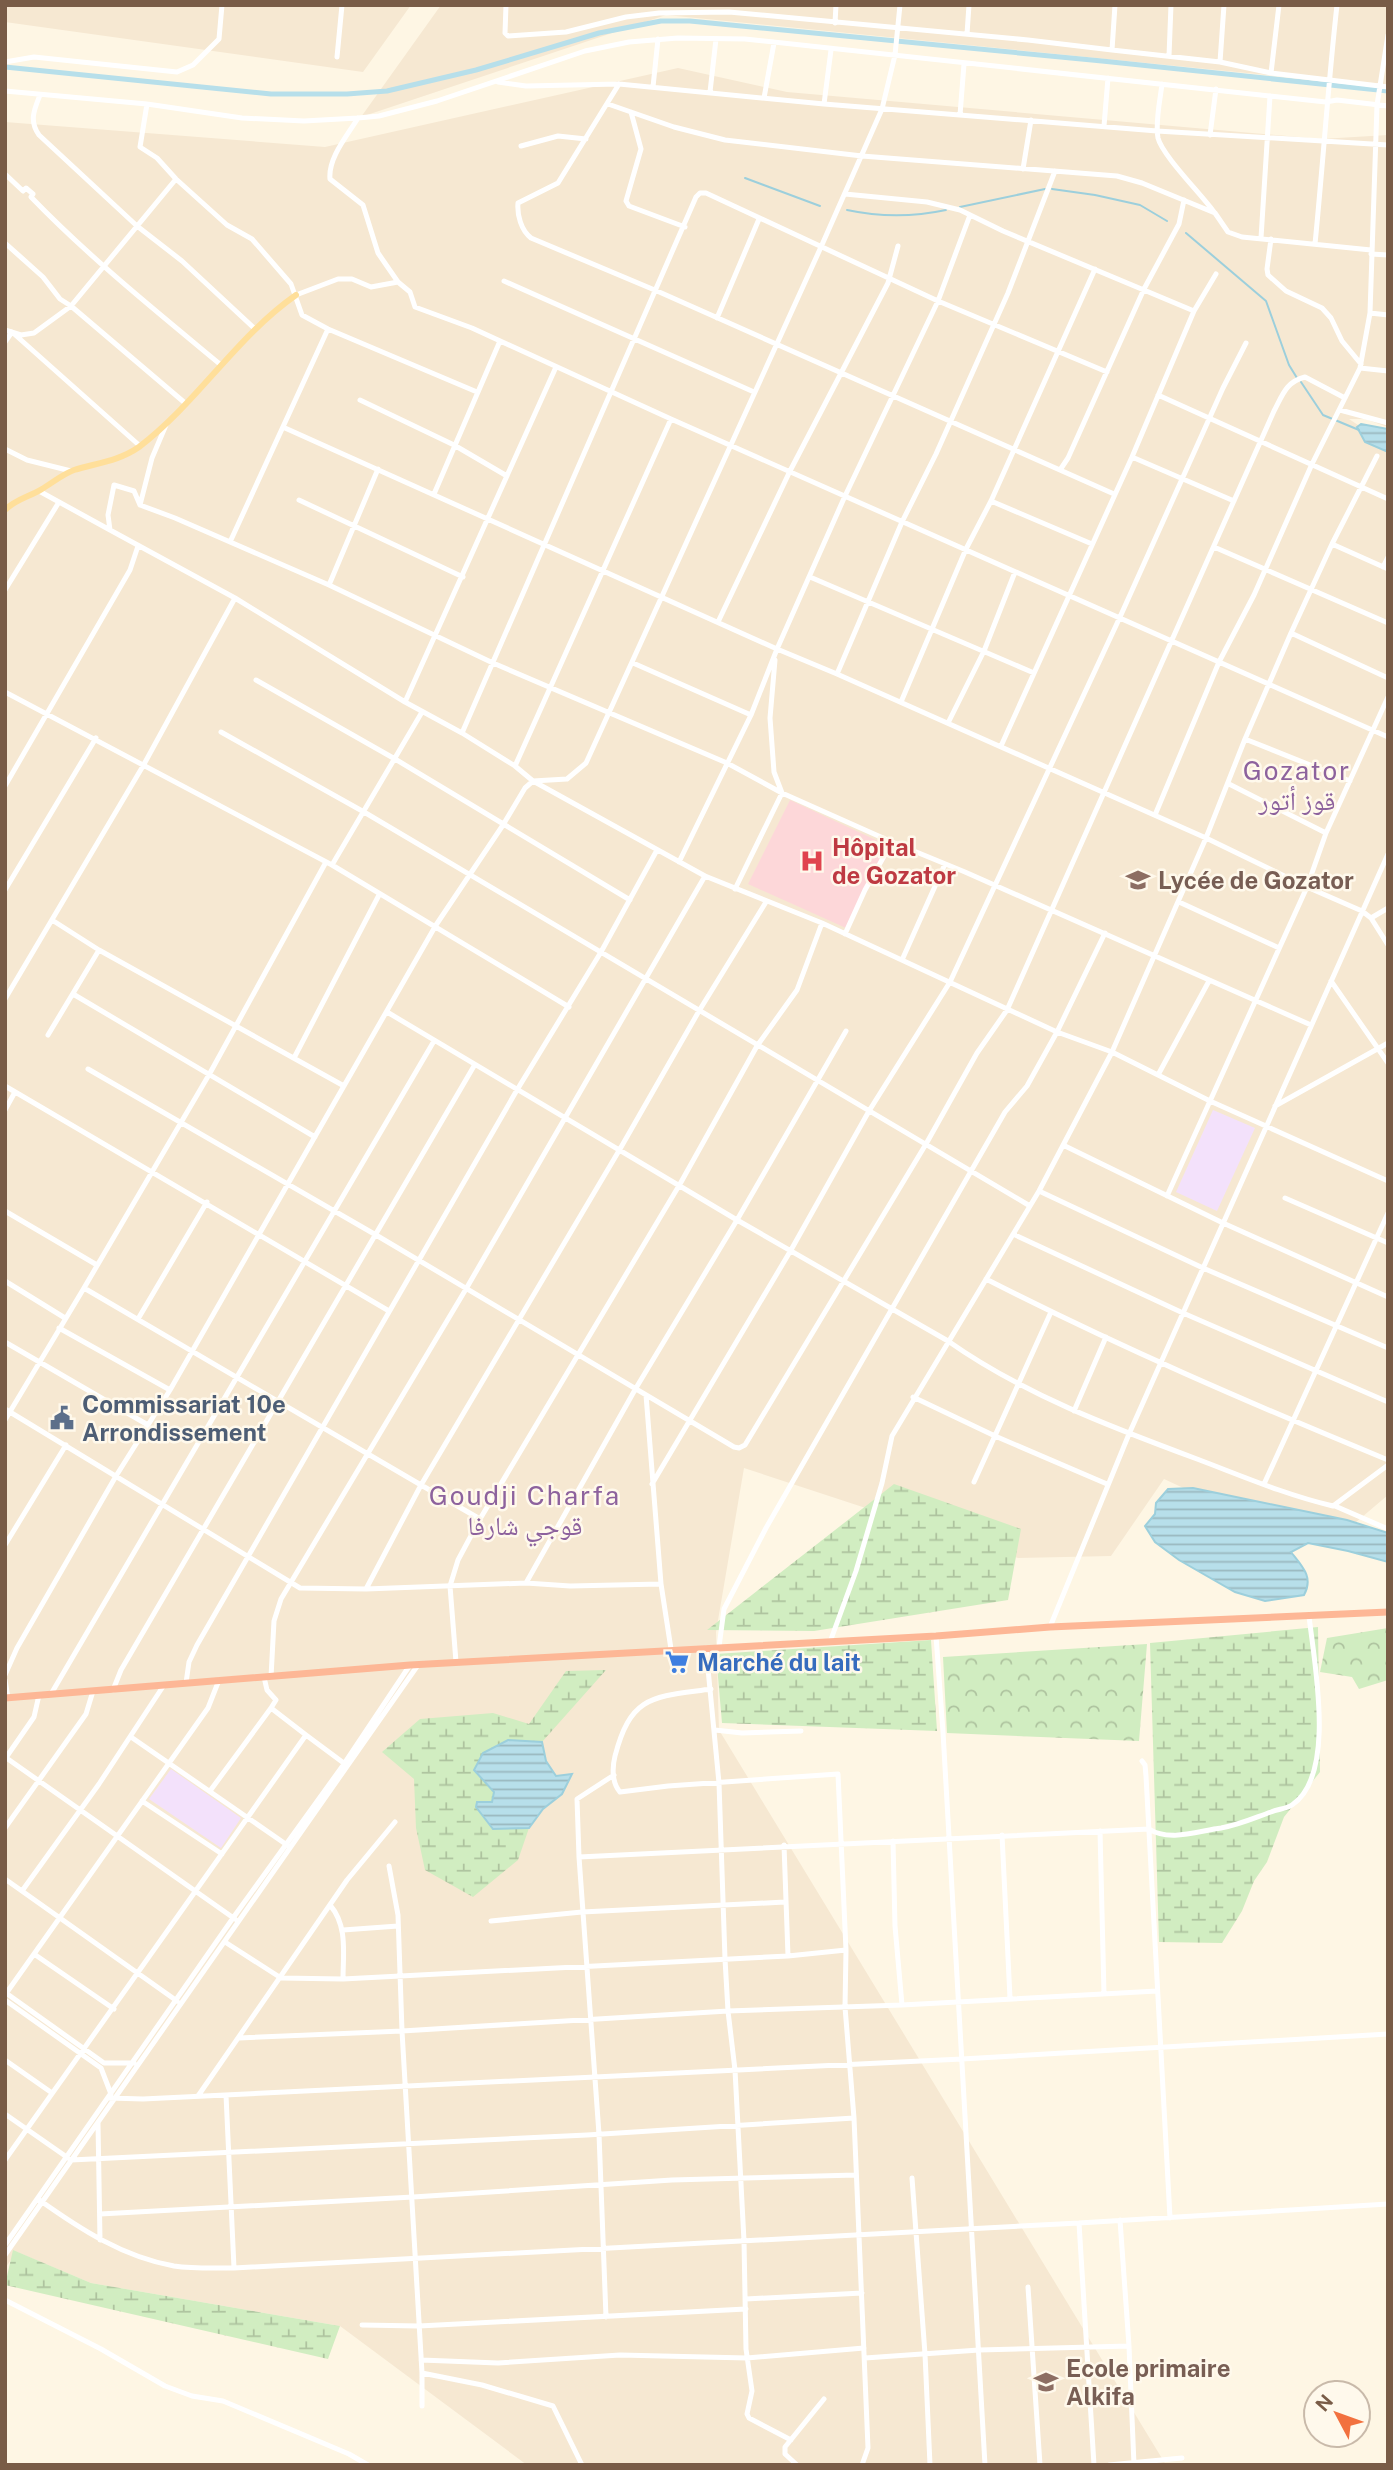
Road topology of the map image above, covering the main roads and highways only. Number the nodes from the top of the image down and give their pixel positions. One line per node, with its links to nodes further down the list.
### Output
1 (296, 295): 2 (main road)
2 (5, 510)
3 (1388, 1612): 4 (highway)
4 (7, 1698)

